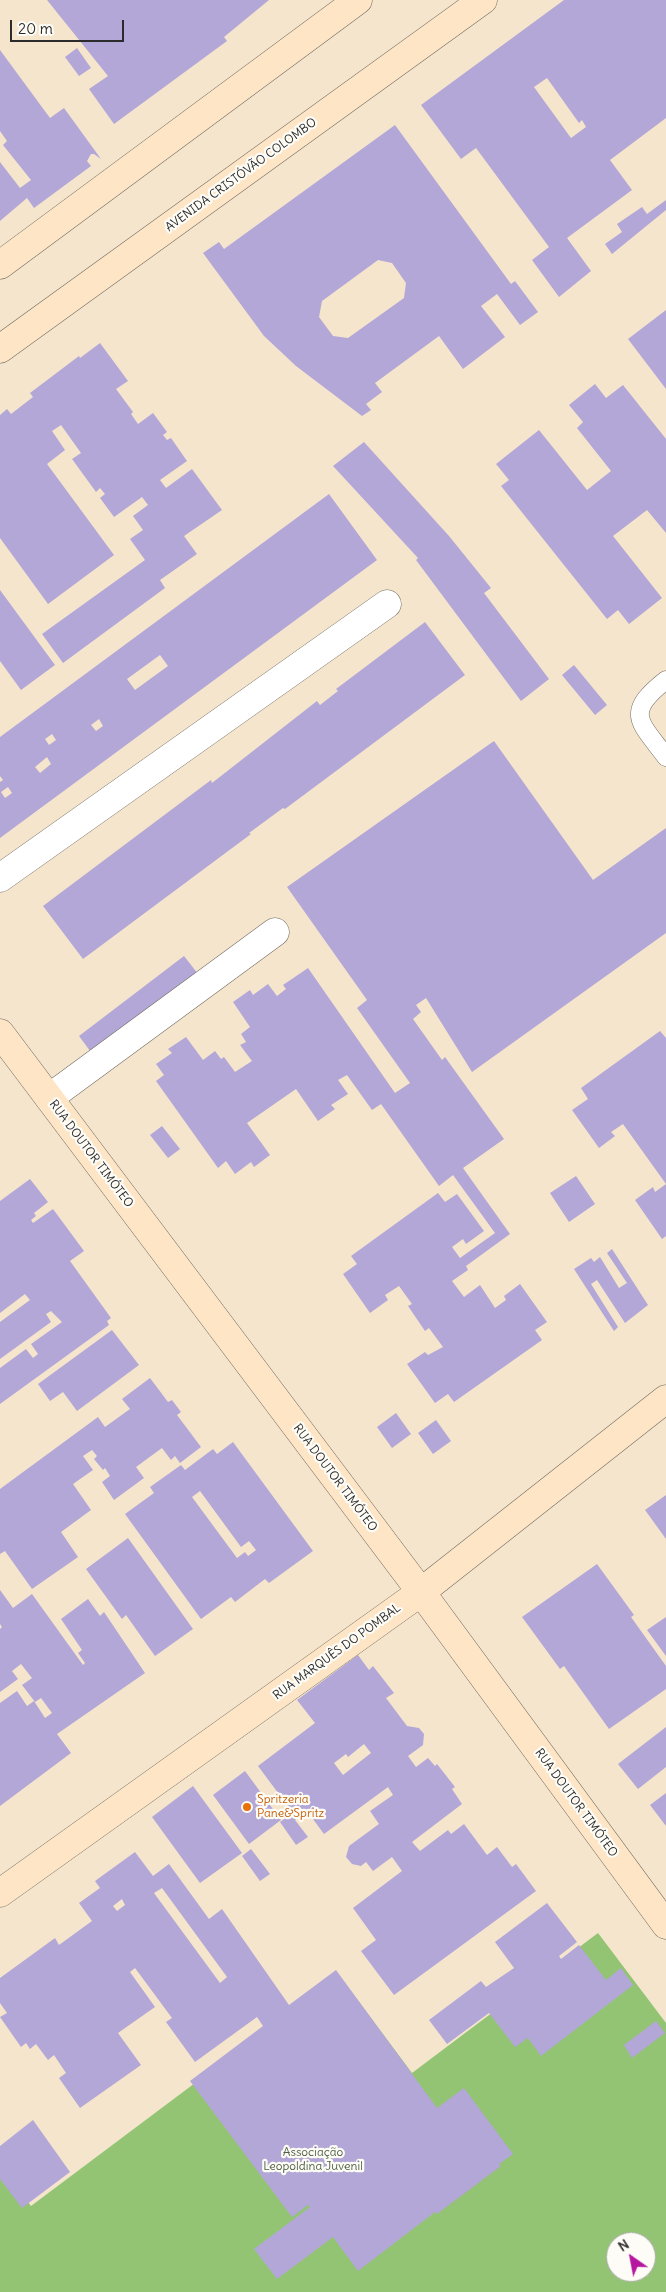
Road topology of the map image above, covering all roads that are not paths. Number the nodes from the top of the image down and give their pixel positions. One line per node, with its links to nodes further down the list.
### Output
1 (358, 0): 3 (main road)
2 (483, 0): 4 (main road, AVENIDA CRISTÓVÃO COLOMBO)
3 (0, 265)
4 (0, 349)
5 (387, 604): 8 (street)
6 (666, 680): 7 (lane)
7 (666, 758)
8 (0, 878)
9 (275, 932): 11 (street)
10 (0, 1033): 11 (main road, RUA DOUTOR TIMÓTEO)
11 (49, 1098): 13 (main road, RUA DOUTOR TIMÓTEO)
12 (666, 1400): 13 (main road, RUA MARQUÊS DO POMBAL)
13 (421, 1592): 14 (main road, RUA MARQUÊS DO POMBAL); 15 (main road, RUA DOUTOR TIMÓTEO)
14 (0, 1893)
15 (666, 1925)

